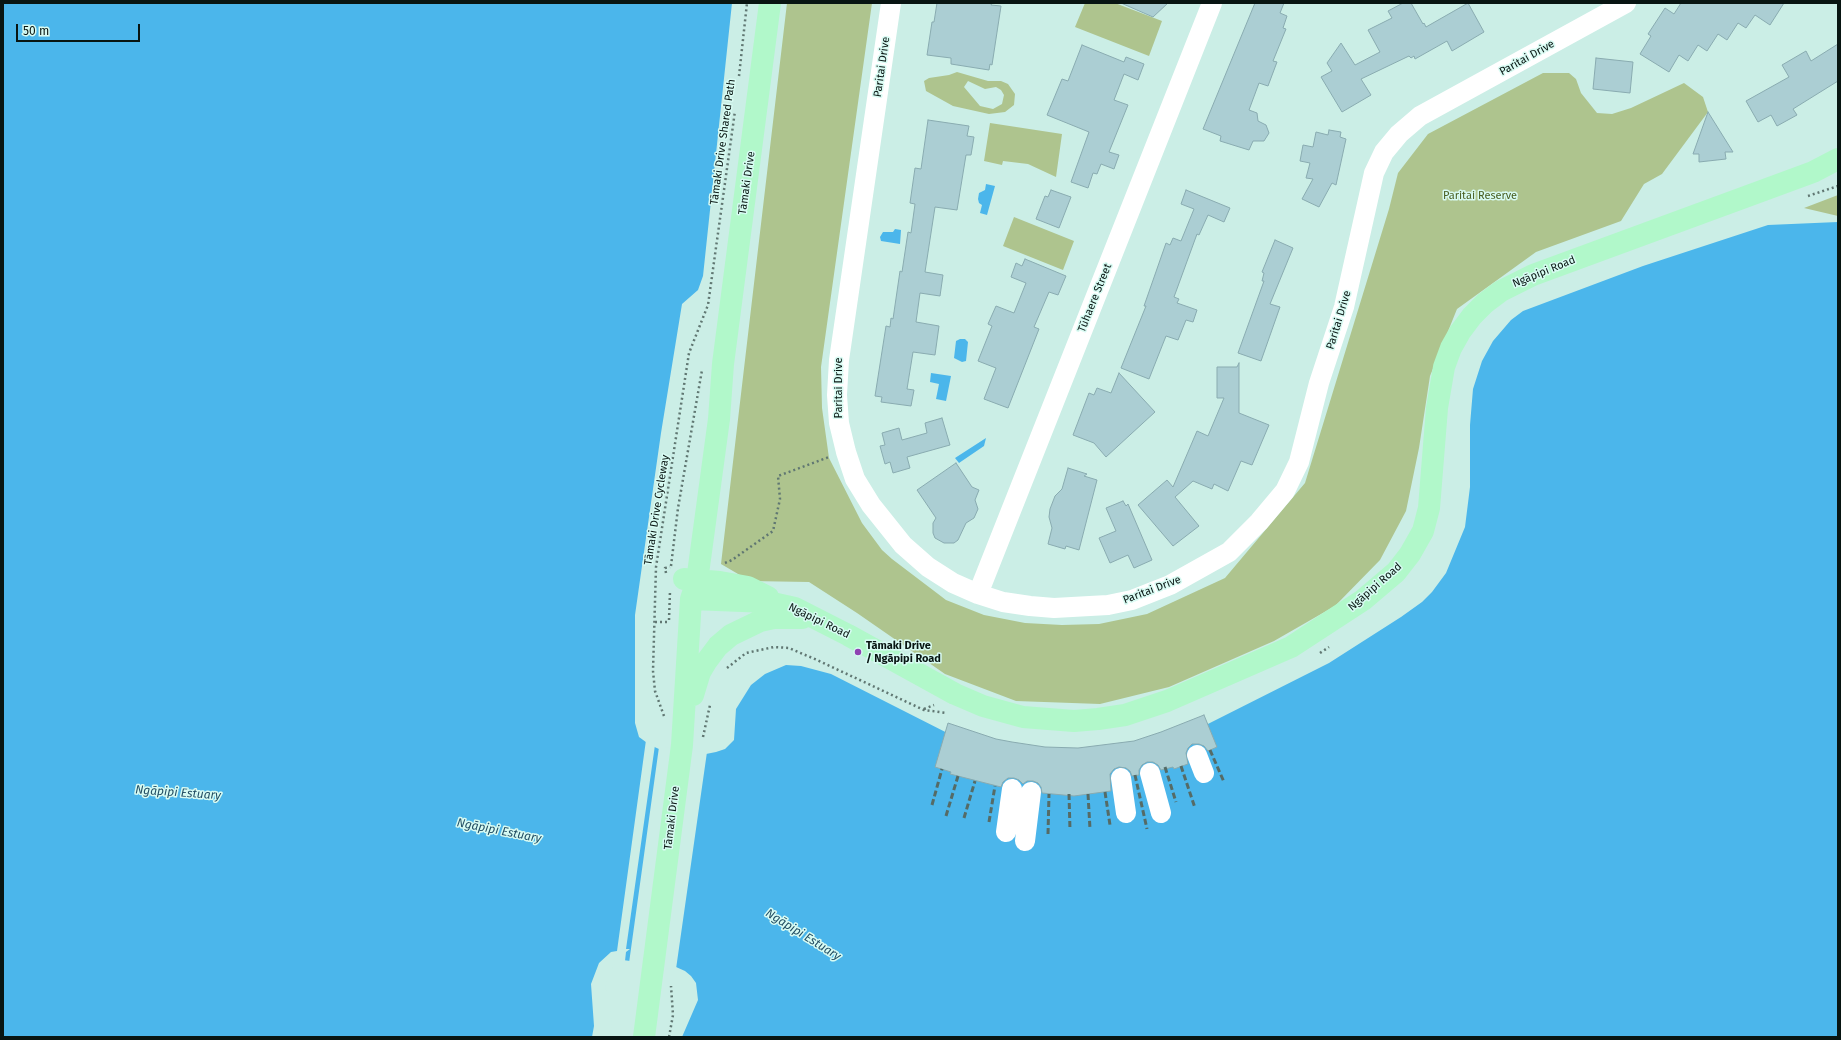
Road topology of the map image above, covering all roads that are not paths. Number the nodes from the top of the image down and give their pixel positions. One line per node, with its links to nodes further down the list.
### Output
1 (770, 3): 6 (main road, Tāmaki Drive)
2 (891, 3): 7 (street, Paritai Drive)
3 (1212, 3): 7 (street, Tūhaere Street)
4 (1626, 3): 7 (street, Paritai Drive)
5 (1838, 159): 8 (main road, Ngāpipi Road)
6 (682, 583): 8 (main road, Ngāpipi Road); 9 (main road, Tāmaki Drive)
7 (978, 594)
8 (822, 621): 9 (main road)
9 (685, 713): 18 (main road, Tāmaki Drive)
10 (1197, 755): 12 (street)
11 (1150, 773): 15 (street)
12 (1204, 773)
13 (1121, 778): 14 (street)
14 (1126, 813)
15 (1161, 814)
16 (1006, 832): 17 (street)
17 (1025, 841)
18 (644, 1037)

